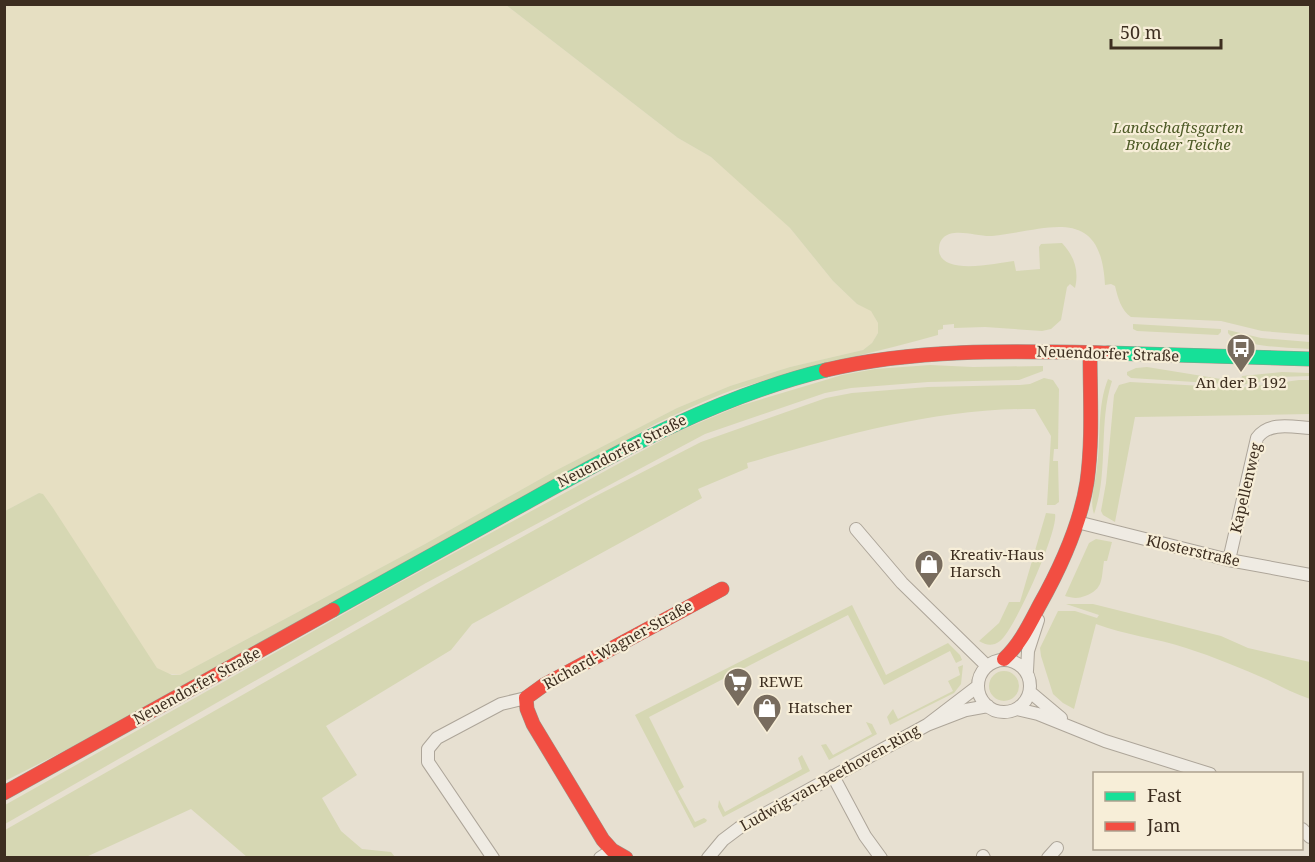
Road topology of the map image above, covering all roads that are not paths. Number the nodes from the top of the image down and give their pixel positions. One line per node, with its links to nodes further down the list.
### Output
1 (1090, 353): 2 (main road, Neuendorfer Straße); 4 (main road); 22 (main road, Neuendorfer Straße)
2 (1311, 359)
3 (1311, 428): 6 (street, Kapellenweg)
4 (1077, 522): 6 (street, Klosterstraße); 9 (main road)
5 (855, 529): 11 (street)
6 (1229, 560): 7 (street, Klosterstraße)
7 (1311, 575)
8 (722, 589): 15 (main road, Richard-Wagner-Straße)
9 (1044, 598): 10 (main road); 12 (street)
10 (1004, 659): 11 (street); 12 (street)
11 (987, 666): 13 (street, Ludwig-van-Beethoven-Ring)
12 (1027, 672): 14 (street)
13 (978, 686): 16 (street); 18 (street, Ludwig-van-Beethoven-Ring)
14 (1030, 692): 17 (street); 19 (street, Ludwig-van-Beethoven-Ring)
15 (526, 698): 23 (main road, Richard-Wagner-Straße); 24 (street)
16 (988, 706): 17 (street, Ludwig-van-Beethoven-Ring); 18 (street, Ludwig-van-Beethoven-Ring)
17 (1017, 709): 19 (street, Ludwig-van-Beethoven-Ring)
18 (927, 725): 21 (street, Ludwig-van-Beethoven-Ring)
19 (1076, 729): 20 (street, Ludwig-van-Beethoven-Ring)
20 (1204, 772)
21 (833, 776): 27 (street, Ludwig-van-Beethoven-Ring); 28 (street)
22 (4, 793)
23 (612, 850): 25 (street); 26 (main road, Richard-Wagner-Straße)
24 (493, 858)
25 (600, 858)
26 (626, 858)
27 (708, 858)
28 (880, 858)

